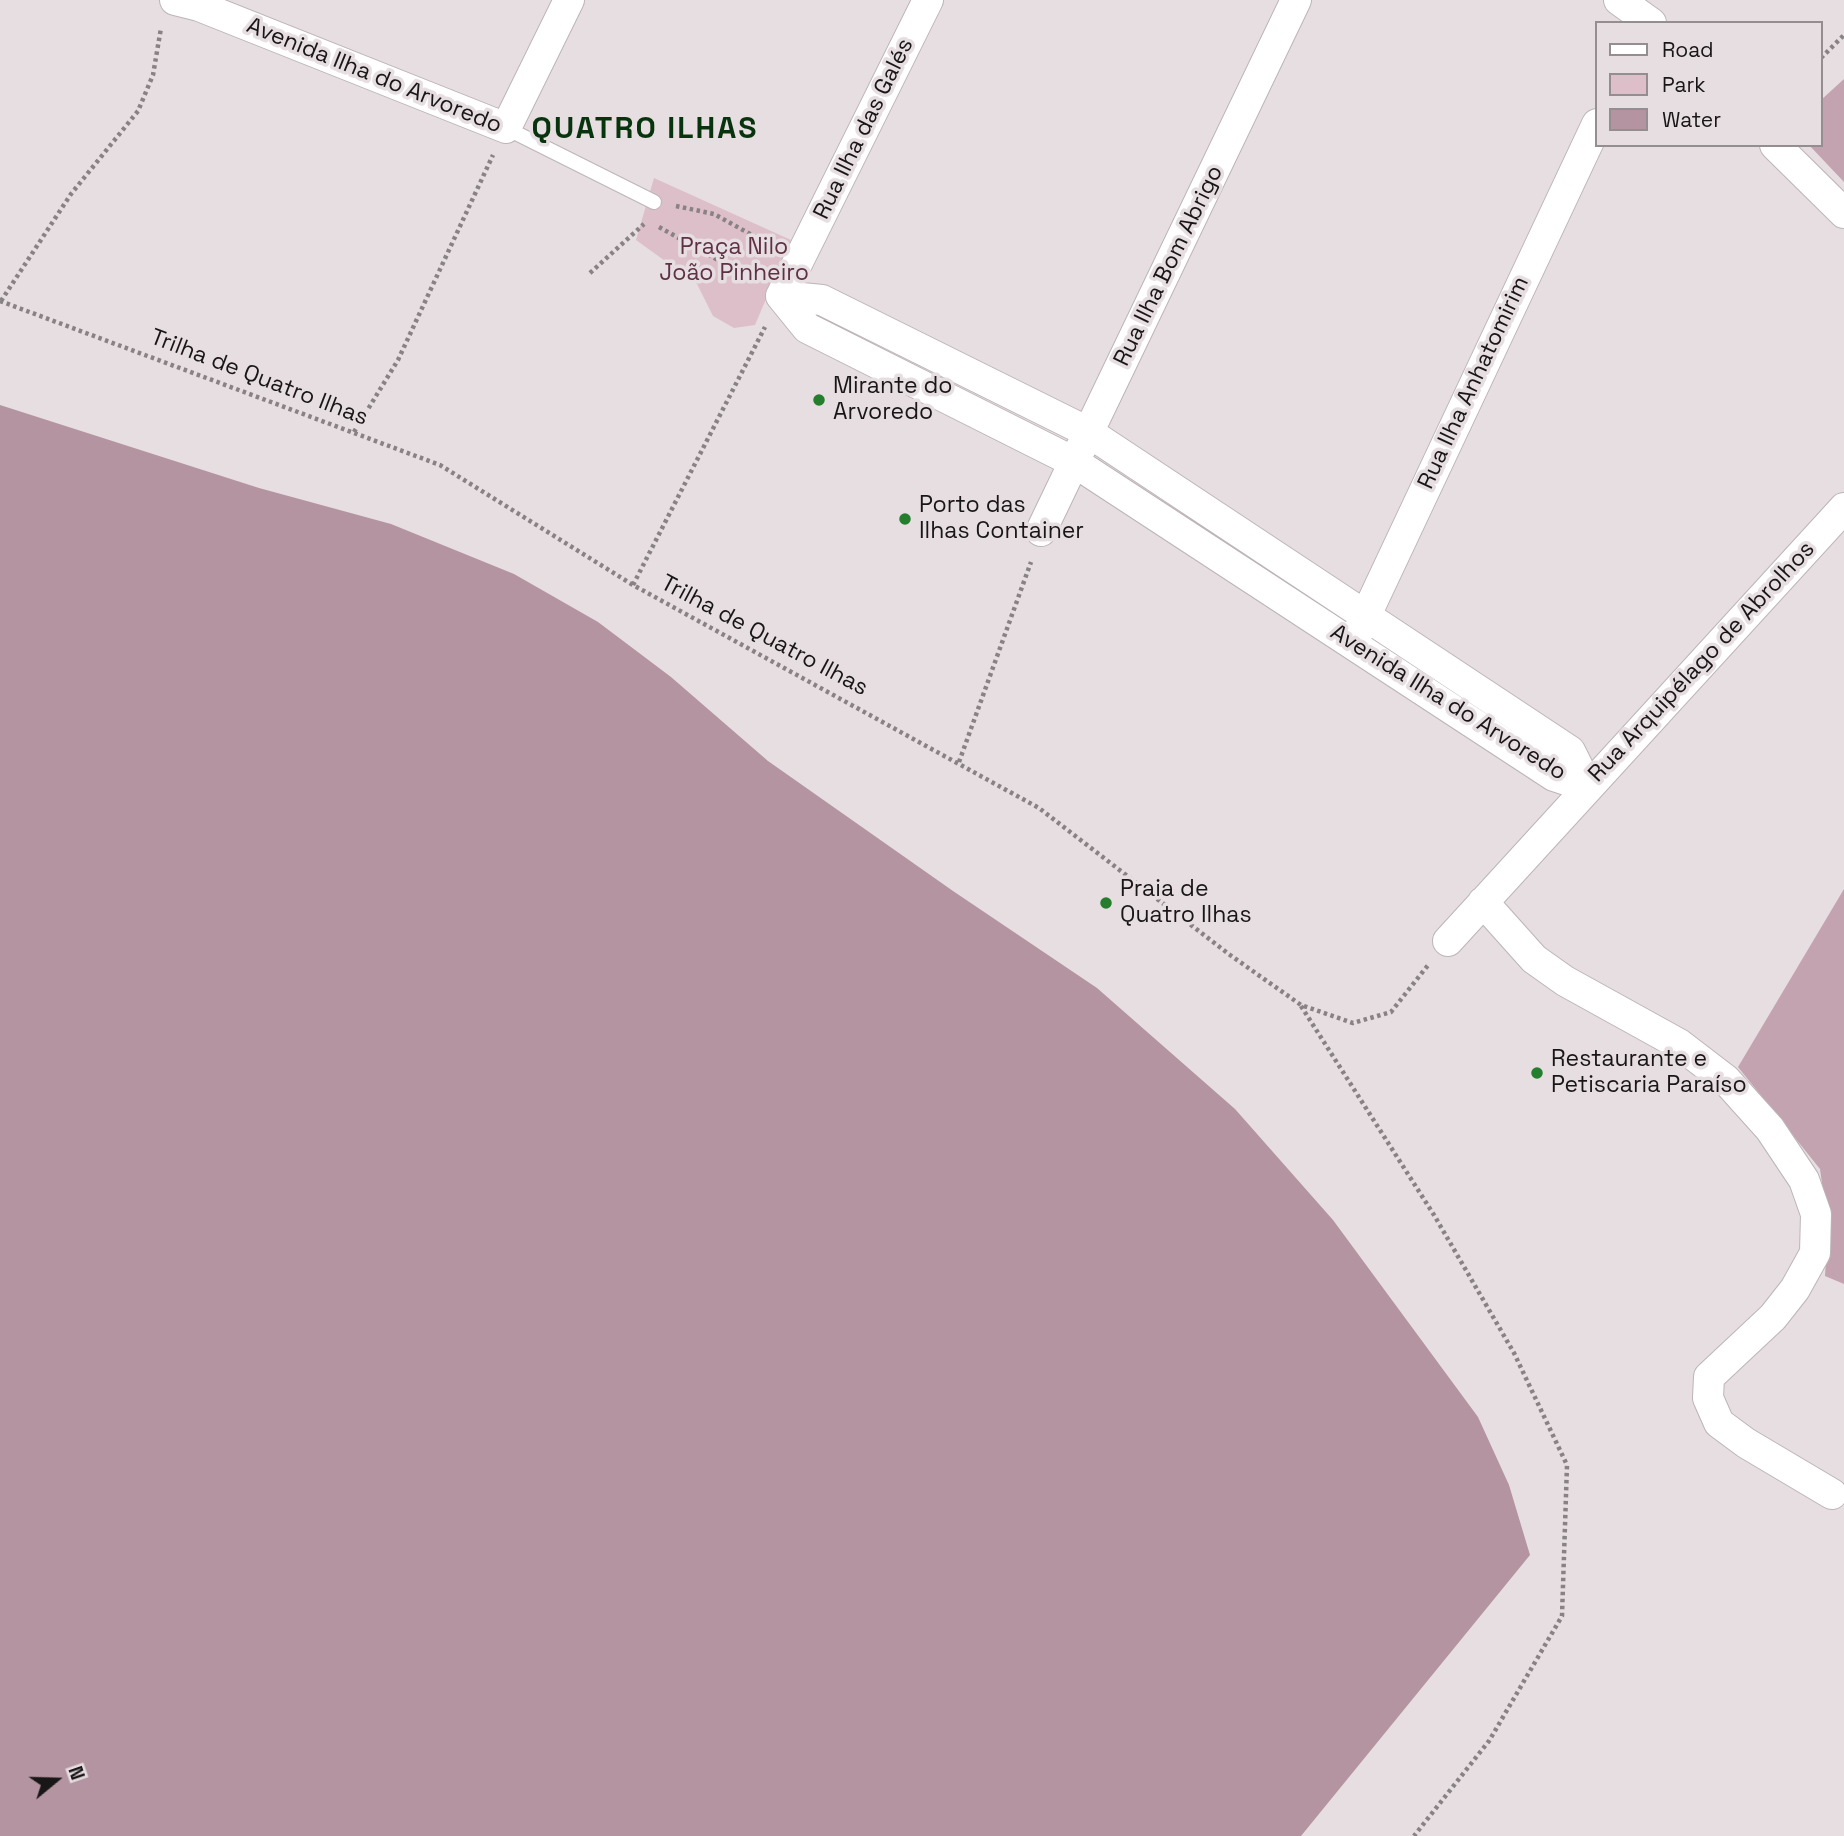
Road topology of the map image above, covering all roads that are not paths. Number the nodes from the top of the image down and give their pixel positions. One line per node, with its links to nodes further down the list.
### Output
1 (569, 0): 8 (street)
2 (928, 0): 12 (street, Rua Ilha das Galés)
3 (1296, 0): 13 (street, Rua Ilha Bom Abrigo)
4 (1619, 0): 6 (street)
5 (192, 2): 8 (street, Avenida Ilha do Arvoredo)
6 (1647, 21)
7 (1596, 126): 17 (street, Rua Ilha Anhatomirim)
8 (506, 128): 10 (lane, Avenida Ilha do Arvoredo)
9 (1777, 147): 11 (street)
10 (654, 202)
11 (1844, 213)
12 (780, 296): 13 (street, Avenida Ilha do Arvoredo); 14 (street, Avenida Ilha do Arvoredo)
13 (1088, 432): 14 (street, Rua Ilha Bom Abrigo); 17 (street, Avenida Ilha do Arvoredo)
14 (1074, 463): 16 (street, Rua Ilha Bom Abrigo); 18 (street, Avenida Ilha do Arvoredo)
15 (1844, 508): 19 (street, Rua Arquipélago de Abrolhos)
16 (1041, 531)
17 (1366, 614): 18 (street, Rua Ilha Anhatomirim); 19 (street, Avenida Ilha do Arvoredo)
18 (1353, 644): 19 (street, Avenida Ilha do Arvoredo)
19 (1588, 787): 20 (street, Rua Arquipélago de Abrolhos)
20 (1483, 902): 21 (street, Rua Arquipélago de Abrolhos); 22 (street)
21 (1448, 941)
22 (1832, 1494)

